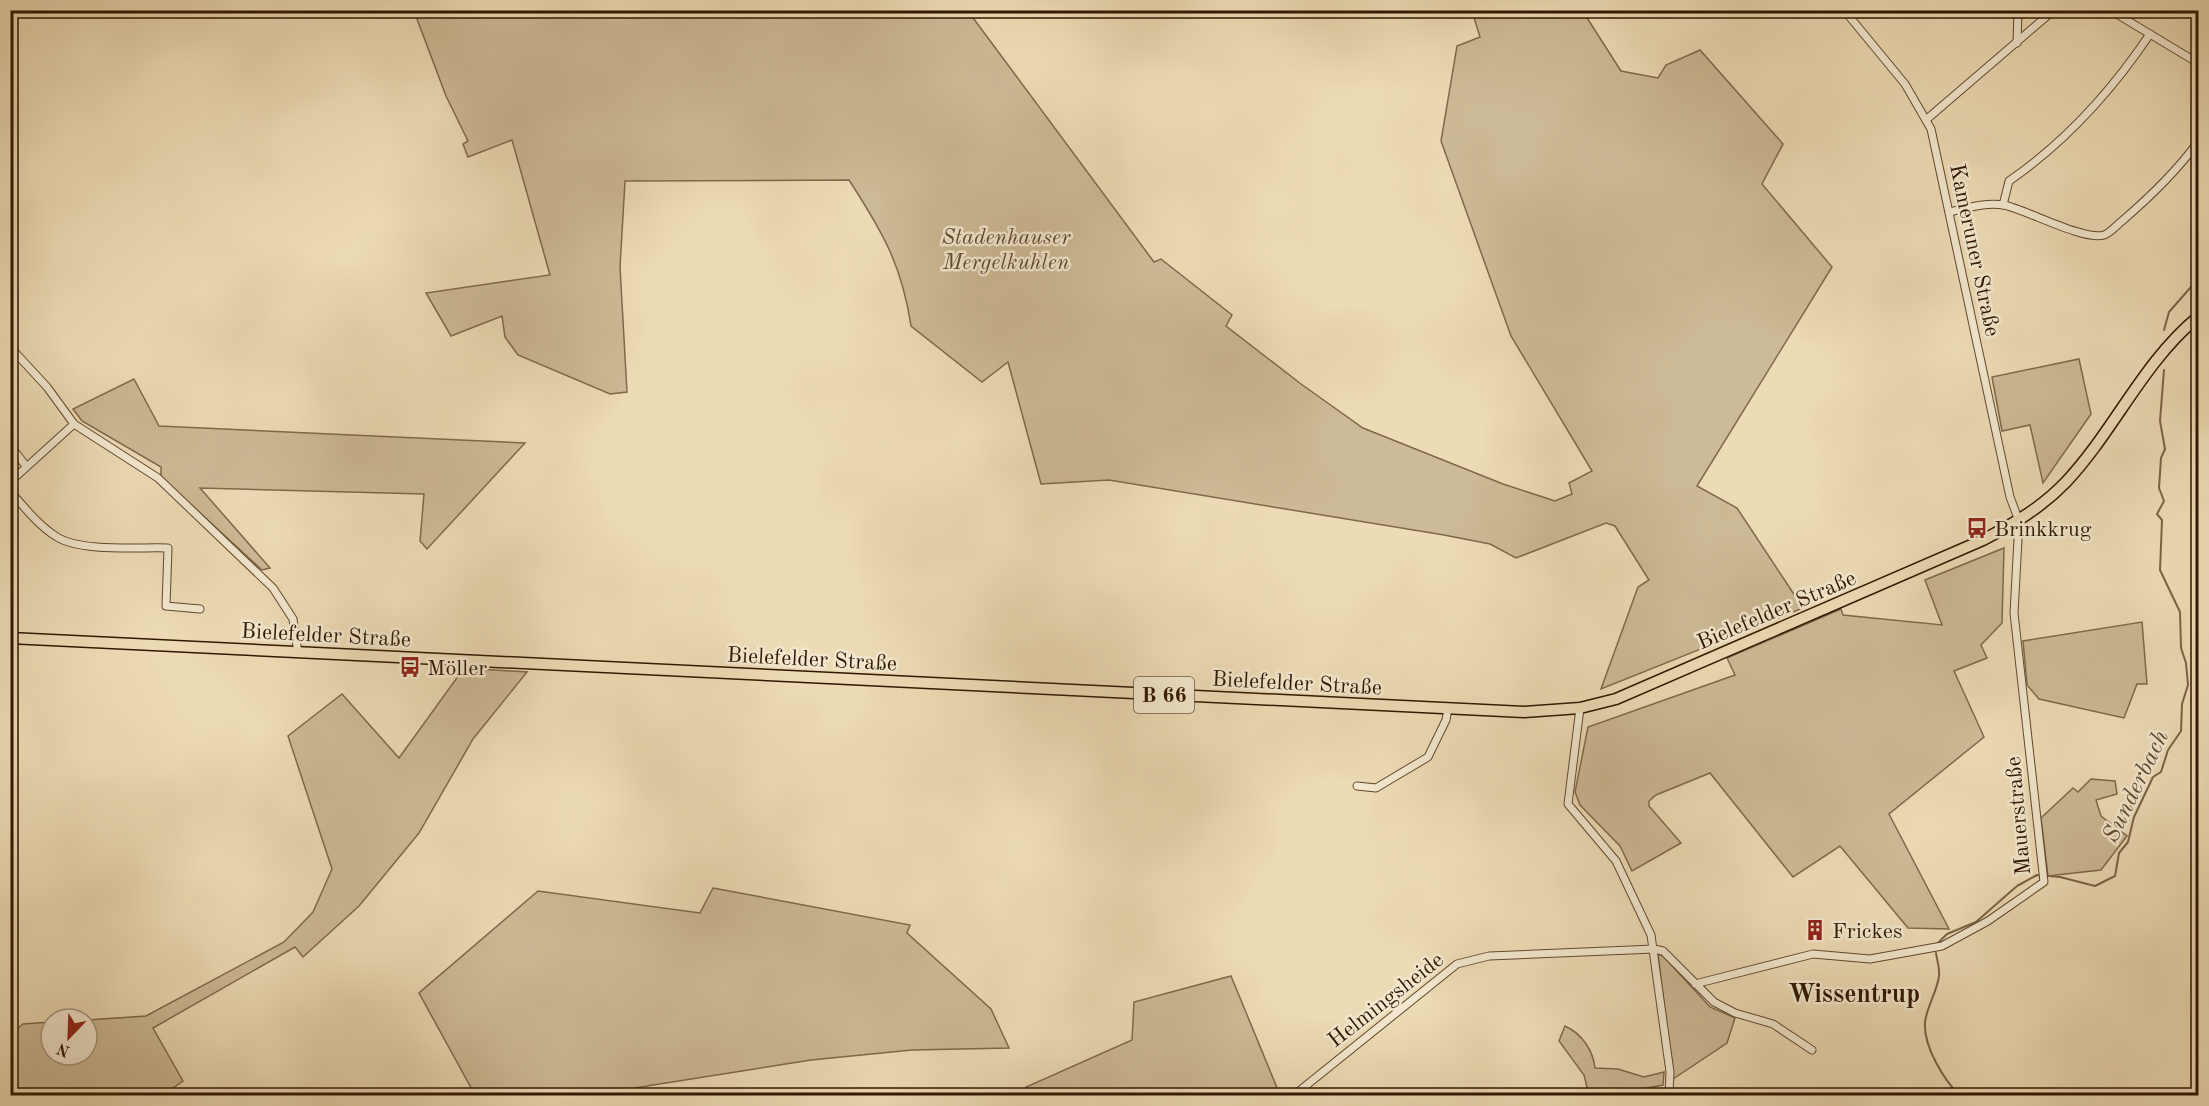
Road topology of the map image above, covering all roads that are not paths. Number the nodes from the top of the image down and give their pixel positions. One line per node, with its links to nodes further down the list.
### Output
1 (1844, 10): 8 (street, Kameruner Straße)
2 (2018, 10): 6 (street)
3 (2054, 10): 6 (street)
4 (2110, 10): 5 (street)
5 (2150, 33): 7 (street); 10 (street)
6 (2017, 43): 8 (street)
7 (2199, 63)
8 (1927, 119): 11 (street, Kameruner Straße)
9 (2199, 142): 10 (street)
10 (2003, 205): 11 (street)
11 (1950, 212): 19 (street, Kameruner Straße)
12 (2199, 317): 19 (main road, Bielefelder Straße / B 66)
13 (10, 347): 14 (street)
14 (74, 424): 16 (street); 22 (street)
15 (16, 453): 16 (street)
16 (26, 466): 17 (street)
17 (10, 482)
18 (10, 490): 20 (street)
19 (2019, 521): 24 (main road, Bielefelder Straße / B 66); 27 (street, Mauerstraße)
20 (200, 609)
21 (10, 638): 22 (main road, Bielefelder Straße / B 66)
22 (298, 653): 23 (main road, Bielefelder Straße / B 66)
23 (1448, 708): 24 (main road, Bielefelder Straße / B 66); 25 (street)
24 (1580, 708): 26 (street)
25 (1357, 786)
26 (1654, 949): 27 (street); 29 (street, Helmingsheide); 30 (street)
27 (1695, 984): 28 (street)
28 (1812, 1050)
29 (1293, 1095)
30 (1669, 1095)

